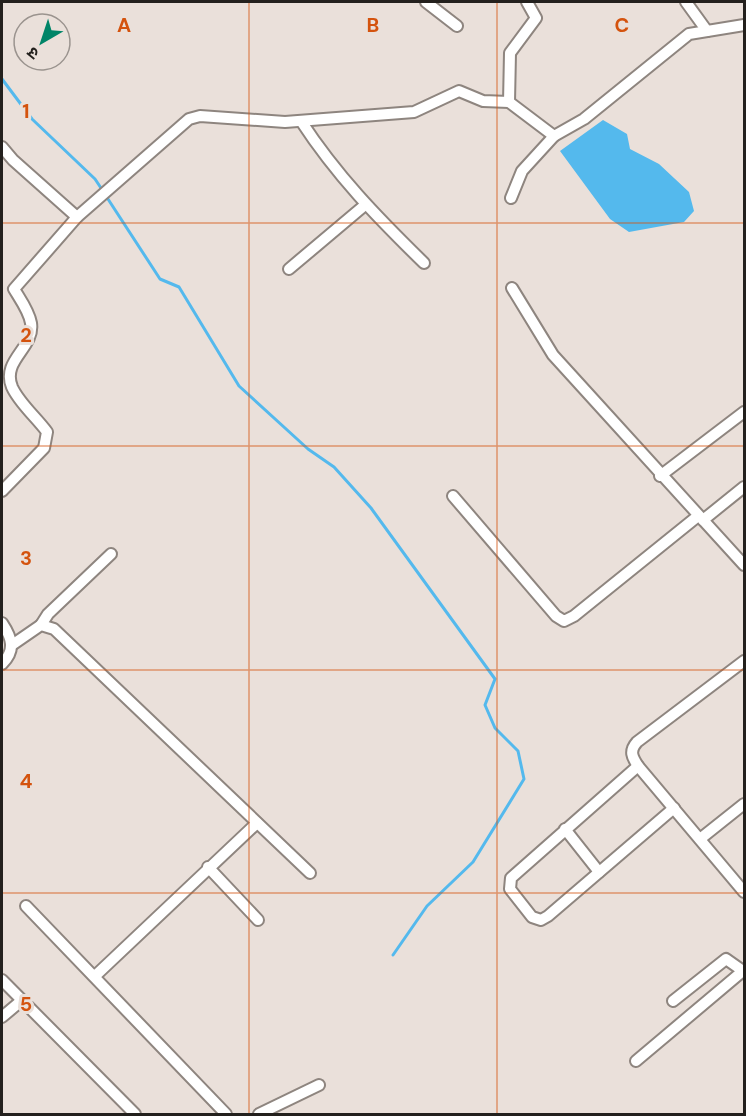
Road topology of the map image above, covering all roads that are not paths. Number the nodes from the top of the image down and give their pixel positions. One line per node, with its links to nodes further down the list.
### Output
1 (426, 2): 5 (street)
2 (527, 2): 7 (street)
3 (686, 2): 6 (street)
4 (744, 25): 6 (street)
5 (457, 26)
6 (707, 31): 9 (street)
7 (509, 102): 8 (street); 9 (street)
8 (301, 121): 12 (street); 13 (street)
9 (554, 136): 11 (street)
10 (2, 147): 13 (street)
11 (511, 198)
12 (365, 205): 14 (street); 15 (street)
13 (77, 217): 20 (street)
14 (424, 263)
15 (289, 269)
16 (512, 288): 18 (street)
17 (744, 412): 18 (street)
18 (660, 476): 22 (street)
19 (744, 487): 22 (street)
20 (2, 491)
21 (453, 496): 22 (street)
22 (700, 518): 24 (street)
23 (111, 554): 26 (street)
24 (744, 565)
25 (2, 623): 27 (street)
26 (41, 625): 27 (street); 33 (street)
27 (12, 645): 29 (street)
28 (744, 661): 30 (street)
29 (2, 664)
30 (638, 766): 32 (street); 34 (street)
31 (744, 804): 35 (street)
32 (674, 808): 35 (street); 37 (street)
33 (257, 823): 36 (street); 38 (street)
34 (566, 829): 37 (street); 37 (street)
35 (700, 840): 39 (street)
36 (208, 867): 41 (street); 43 (street)
37 (599, 872)
38 (310, 873)
39 (744, 892)
40 (26, 906): 43 (street)
41 (258, 920)
42 (744, 971): 46 (street); 48 (street)
43 (95, 976): 51 (street)
44 (2, 980): 45 (street)
45 (21, 1001): 47 (street); 50 (street)
46 (673, 1001)
47 (2, 1017)
48 (636, 1061)
49 (319, 1085): 52 (street)
50 (135, 1114)
51 (226, 1114)
52 (259, 1114)

